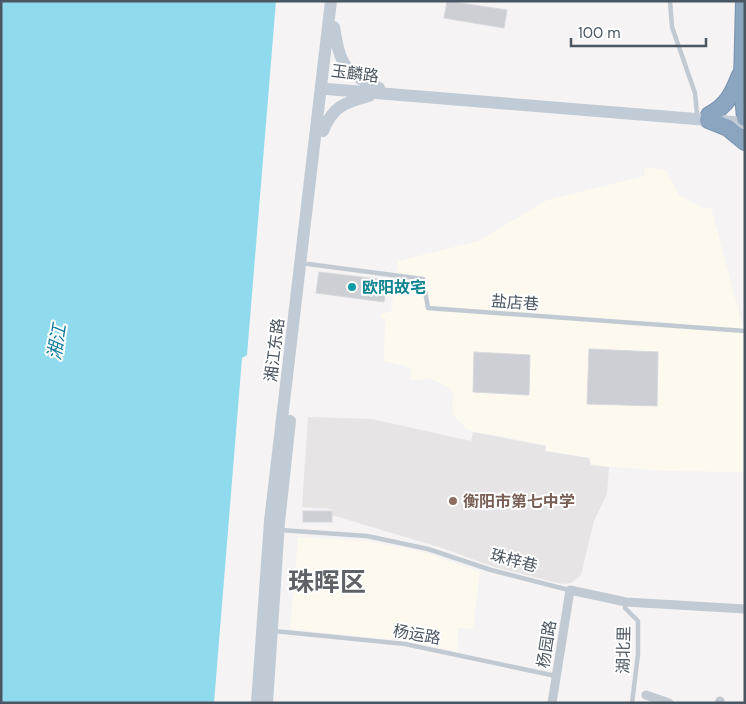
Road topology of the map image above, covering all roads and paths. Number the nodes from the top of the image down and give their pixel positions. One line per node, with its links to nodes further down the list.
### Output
1 (331, 1): 7 (main road, 湘江东路)
2 (337, 1): 5 (main road, 湘江东路)
3 (670, 1): 9 (lane)
4 (744, 1): 6 (highway)
5 (334, 27): 7 (main road, 湘江东路); 8 (main road)
6 (742, 71): 9 (highway); 10 (highway)
7 (325, 86): 8 (main road, 玉麟路); 12 (main road, 湘江东路); 23 (main road, 湘江东路)
8 (379, 91): 9 (main road, 玉麟路); 12 (main road)
9 (704, 116): 10 (main road, 玉麟路); 11 (main road, 玉麟路); 13 (highway)
10 (745, 118)
11 (745, 123)
12 (323, 131): 14 (main road, 湘江东路)
13 (745, 142)
14 (308, 264): 15 (lane, 盐店巷); 16 (main road, 湘江东路)
15 (745, 332)
16 (278, 530): 17 (lane, 珠梓巷); 20 (main road, 湘江东路)
17 (570, 590): 18 (street, 珠梓巷); 21 (street, 杨园路)
18 (626, 602): 19 (street, 珠梓巷); 26 (lane, 湖北里)
19 (745, 609)
20 (272, 631): 21 (lane, 杨运路); 24 (main road, 湘江东路)
21 (556, 676): 25 (street, 杨园路)
22 (646, 695): 27 (street)
23 (257, 703)
24 (267, 703)
25 (552, 703)
26 (632, 703)
27 (669, 703)

